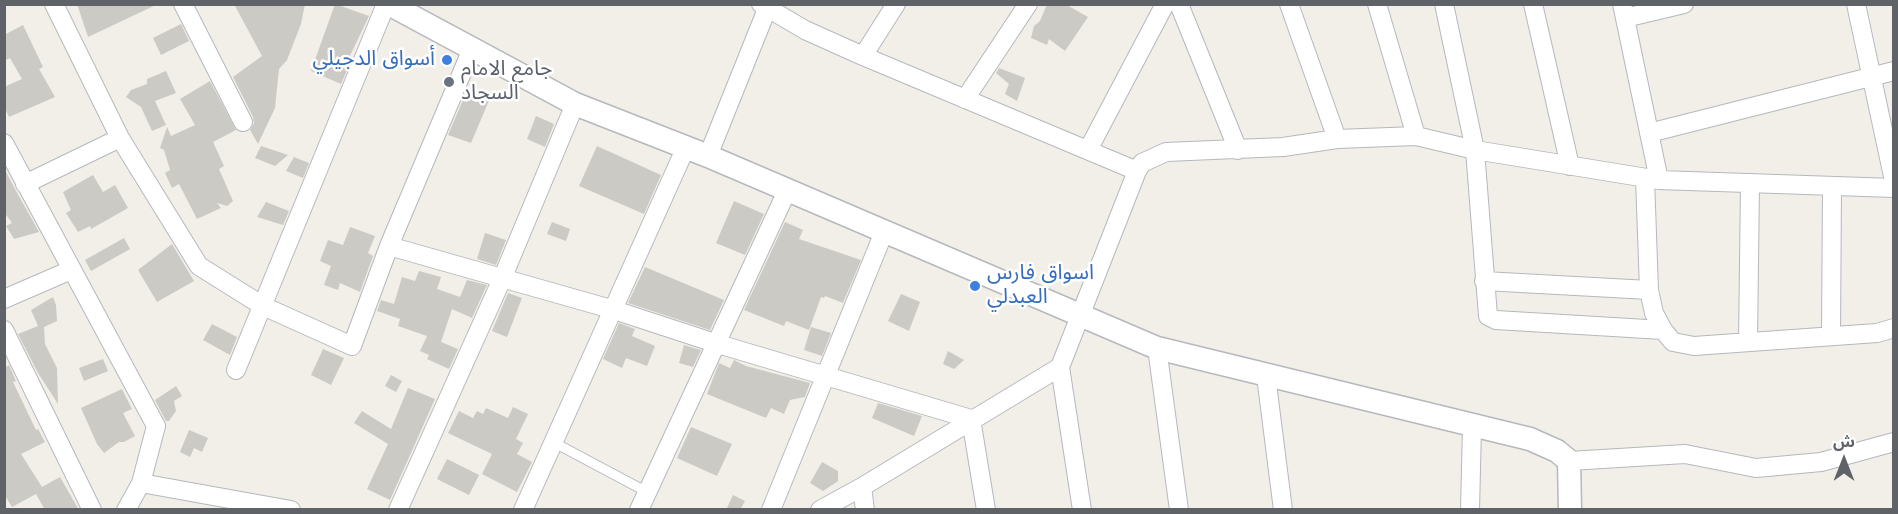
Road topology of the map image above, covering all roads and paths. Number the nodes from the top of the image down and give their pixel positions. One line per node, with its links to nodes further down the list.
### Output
1 (54, 4): 25 (street)
2 (183, 4): 22 (street)
3 (387, 4): 16 (street); 49 (street)
4 (896, 4): 17 (street)
5 (1028, 4): 20 (street)
6 (1165, 4): 29 (street)
7 (1179, 4): 30 (street)
8 (1289, 4): 26 (street)
9 (1377, 4): 24 (street)
10 (1444, 4): 31 (street)
11 (1533, 4): 33 (street)
12 (1684, 4): 15 (street)
13 (1856, 4): 19 (street)
14 (766, 6): 17 (street); 32 (street)
15 (1623, 11): 23 (street)
16 (472, 49): 21 (street); 43 (street)
17 (863, 56): 20 (street)
18 (1893, 71): 19 (street)
19 (1871, 76): 23 (street); 36 (street)
20 (965, 99): 29 (street)
21 (575, 105): 28 (street); 45 (street)
22 (243, 122)
23 (1649, 133): 35 (street)
24 (1416, 136): 26 (street); 31 (street)
25 (120, 138): 38 (street); 49 (street)
26 (1337, 139): 30 (street)
27 (4, 143): 38 (street)
28 (686, 147): 32 (street); 50 (street)
29 (1088, 150): 34 (street)
30 (1238, 150): 34 (street)
31 (1475, 150): 33 (street); 46 (street)
32 (708, 156): 41 (street)
33 (1570, 166): 35 (street)
34 (1137, 171): 51 (street)
35 (1652, 179): 37 (street); 47 (street)
36 (1893, 182)
37 (1750, 183): 39 (street); 56 (street)
38 (25, 184): 44 (street)
39 (1832, 186): 40 (street); 55 (street)
40 (1893, 188)
41 (787, 190): 42 (street); 57 (street)
42 (884, 232): 51 (street); 61 (street)
43 (389, 246): 45 (street); 49 (street)
44 (71, 270): 48 (street); 68 (street)
45 (502, 279): 50 (street); 74 (street)
46 (1484, 281): 47 (street); 54 (street)
47 (1648, 290): 54 (street)
48 (4, 299)
49 (263, 306): 60 (street)
50 (611, 309): 57 (street); 65 (street)
51 (1080, 315): 58 (street); 59 (street)
52 (1893, 328): 55 (street)
53 (4, 330): 71 (street)
54 (1663, 330): 56 (street)
55 (1831, 336): 56 (street)
56 (1748, 342)
57 (718, 344): 61 (street); 70 (street)
58 (1157, 348): 62 (street); 82 (street)
59 (1060, 368): 63 (street); 81 (street)
60 (237, 370)
61 (826, 376): 63 (street); 77 (street)
62 (1266, 376): 64 (street); 83 (street)
63 (971, 419): 69 (street); 80 (street)
64 (1472, 427): 67 (street); 84 (street)
65 (553, 441): 70 (lane); 75 (street)
66 (1893, 442): 67 (street)
67 (1569, 461): 85 (street)
68 (141, 483): 72 (street); 73 (street)
69 (862, 487): 78 (street); 79 (street)
70 (647, 492): 76 (street)
71 (92, 510)
72 (126, 510)
73 (291, 510)
74 (398, 510)
75 (523, 510)
76 (639, 510)
77 (771, 510)
78 (820, 510)
79 (865, 510)
80 (986, 510)
81 (1082, 510)
82 (1179, 510)
83 (1283, 510)
84 (1470, 510)
85 (1570, 510)

